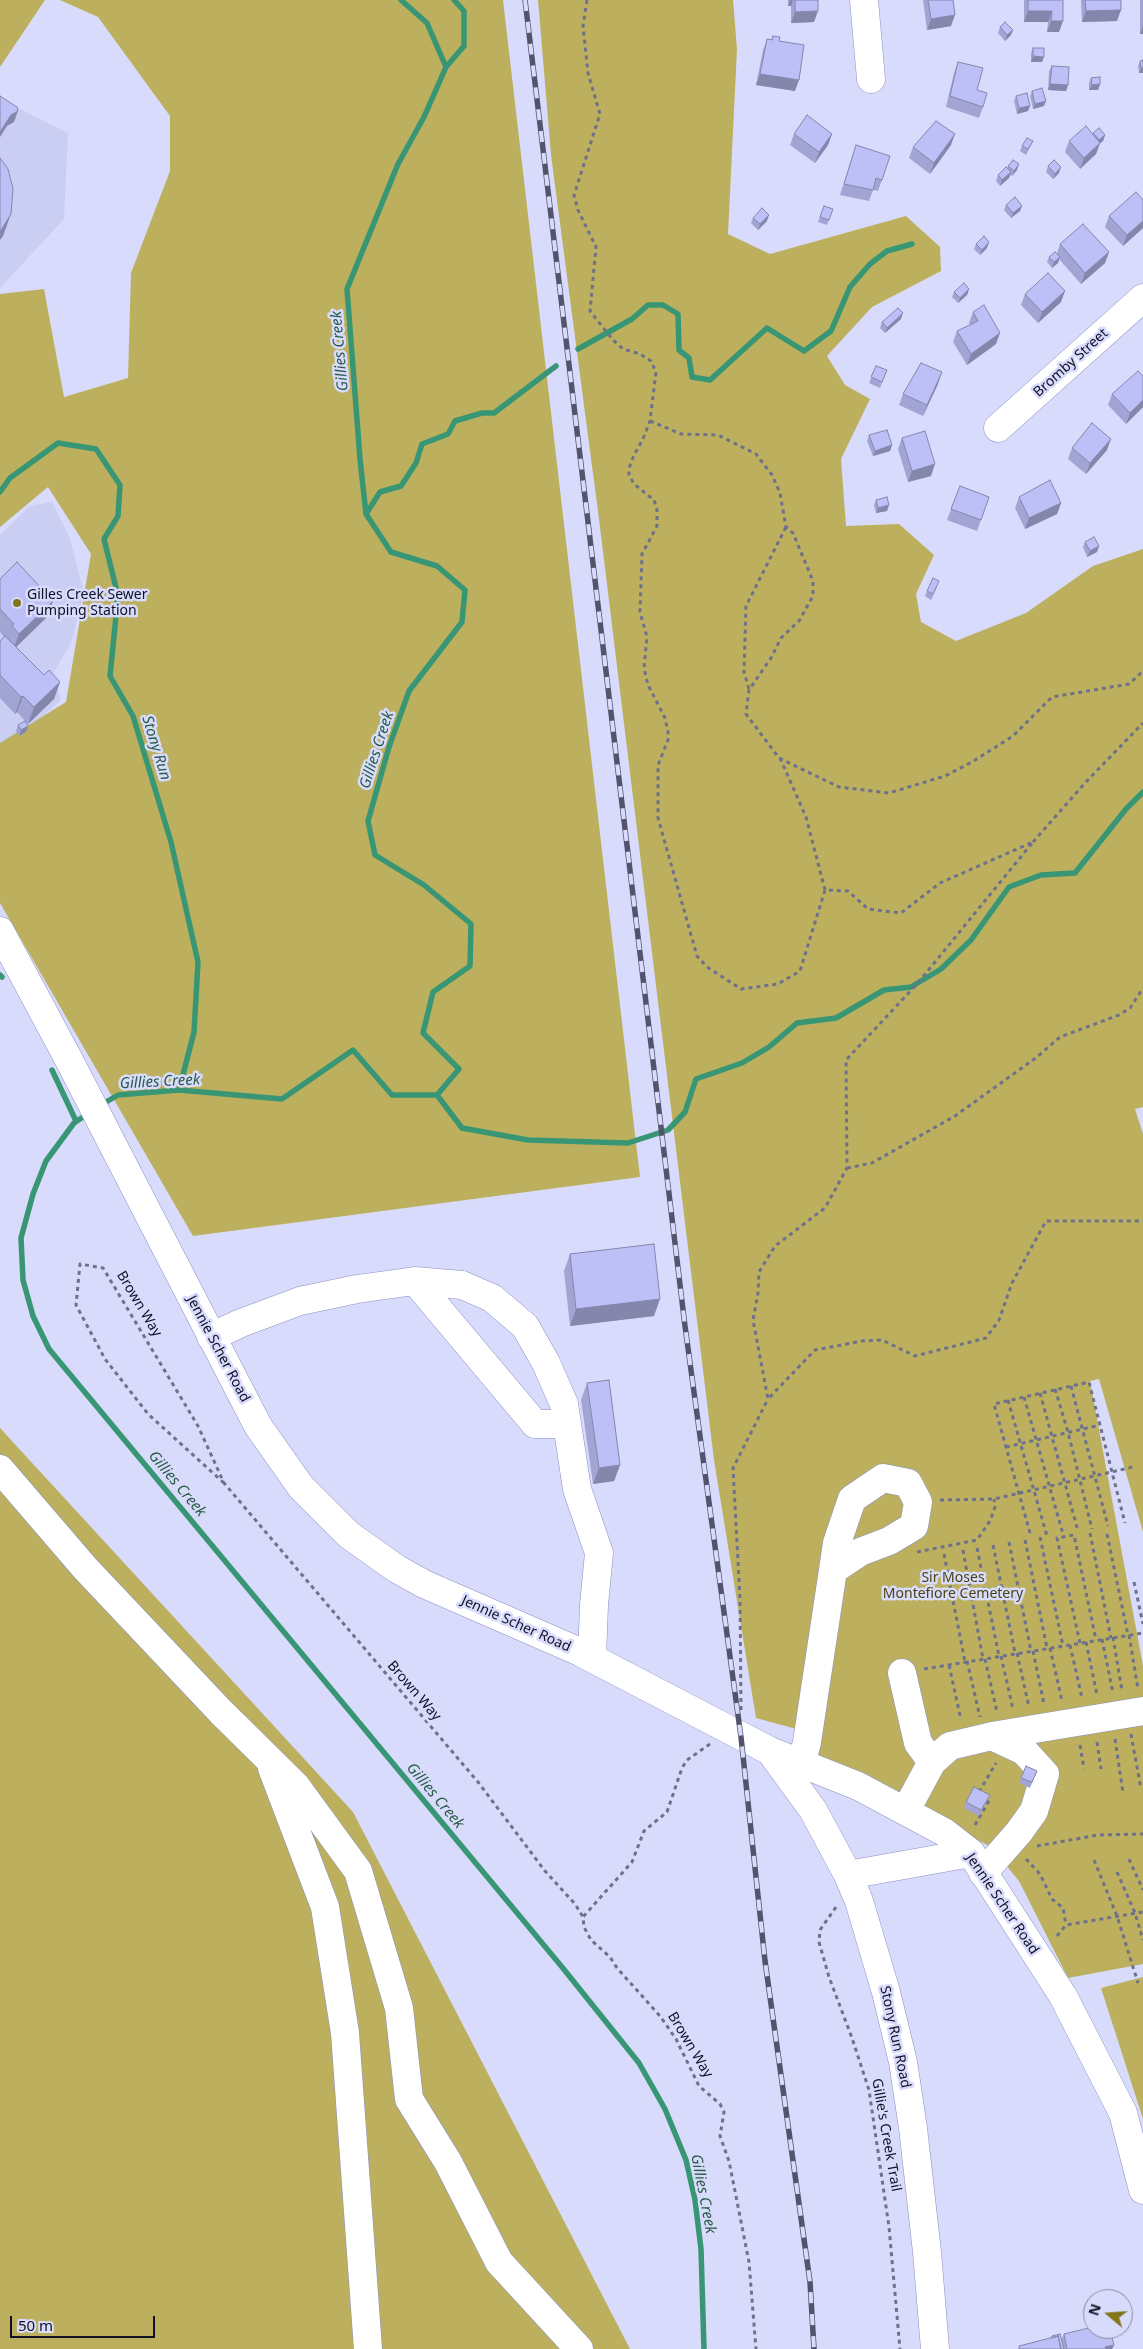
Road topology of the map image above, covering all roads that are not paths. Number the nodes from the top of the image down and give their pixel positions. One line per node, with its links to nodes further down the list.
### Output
1 (864, 0): 2 (street)
2 (871, 79)
3 (1143, 298): 4 (street, Bromby Street)
4 (998, 428)
5 (0, 932): 7 (street, Jennie Scher Road)
6 (415, 1281): 7 (street); 8 (street); 8 (street)
7 (211, 1337): 11 (street, Jennie Scher Road)
8 (566, 1424): 11 (street)
9 (0, 1469): 15 (street)
10 (832, 1570): 10 (street); 17 (street)
11 (592, 1658): 14 (street, Jennie Scher Road)
12 (902, 1673): 16 (street)
13 (1063, 1725): 16 (street); 19 (street)
14 (770, 1751): 17 (street, Jennie Scher Road); 20 (street, Stony Run Road)
15 (268, 1758): 22 (street); 23 (street)
16 (932, 1762): 18 (street)
17 (801, 1765): 18 (street, Jennie Scher Road)
18 (906, 1810): 19 (street, Jennie Scher Road)
19 (977, 1863): 20 (street); 21 (street, Jennie Scher Road)
20 (848, 1875): 24 (street, Stony Run Road)
21 (1143, 2190)
22 (368, 2349)
23 (579, 2349)
24 (935, 2349)

